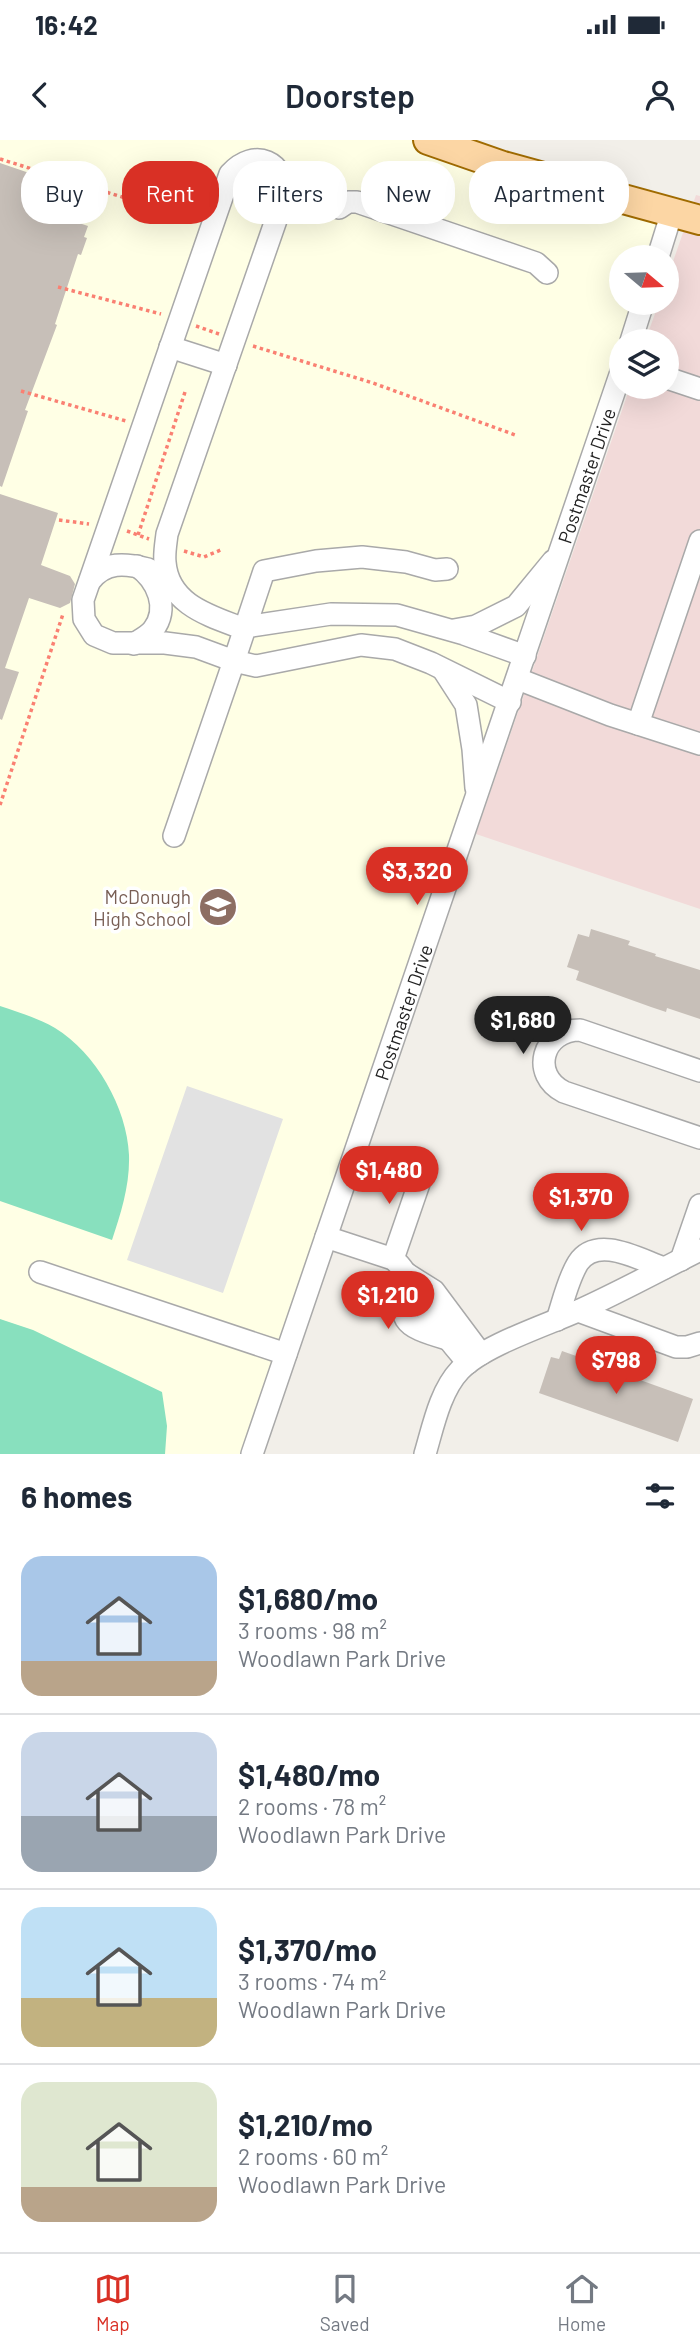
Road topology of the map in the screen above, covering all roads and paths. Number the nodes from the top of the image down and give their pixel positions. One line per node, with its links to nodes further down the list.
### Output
1 (428, 140): 5 (main road)
2 (0, 159): 3 (path)
3 (122, 197)
4 (347, 203): 8 (street)
5 (672, 212): 6 (main road); 7 (street)
6 (700, 220)
7 (661, 245)
8 (547, 273)
9 (58, 287): 10 (path)
10 (165, 316)
11 (191, 324): 12 (path)
12 (225, 336)
13 (245, 343): 22 (path)
14 (170, 347): 15 (street); 15 (street); 33 (street)
15 (226, 365): 32 (street)
16 (679, 381): 17 (street)
17 (700, 389)
18 (20, 391): 21 (path)
19 (186, 392): 26 (path)
20 (612, 399): 30 (street, Postmaster Drive)
21 (129, 421)
22 (518, 436)
23 (60, 520): 24 (path)
24 (93, 524)
25 (121, 529): 26 (path)
26 (138, 535): 27 (path)
27 (155, 541)
28 (700, 541): 42 (street)
29 (223, 549): 32 (path)
30 (561, 551): 35 (street); 37 (street, Postmaster Drive)
31 (447, 569): 34 (street)
32 (168, 576): 33 (street); 34 (street); 36 (street)
33 (90, 581): 36 (street)
34 (245, 627): 35 (street); 38 (street)
35 (451, 631): 37 (street)
36 (134, 644): 38 (street)
37 (525, 656): 40 (street, Postmaster Drive)
38 (233, 661): 39 (street); 45 (street)
39 (443, 669): 41 (street); 44 (street)
40 (518, 679): 41 (street, Postmaster Drive); 42 (street)
41 (510, 702): 44 (street, Postmaster Drive)
42 (638, 724): 43 (street)
43 (699, 739)
44 (476, 799): 50 (street, Postmaster Drive)
45 (174, 836)
46 (700, 1071): 47 (street)
47 (700, 1138)
48 (425, 1166): 52 (street)
49 (700, 1205): 51 (street)
50 (326, 1237): 52 (street); 57 (street, Postmaster Drive)
51 (682, 1259): 54 (street); 55 (street)
52 (399, 1266): 58 (street); 58 (street)
53 (40, 1272): 57 (street)
54 (578, 1311): 55 (street); 56 (street)
55 (557, 1320): 58 (street)
56 (700, 1343)
57 (286, 1354): 59 (street, Postmaster Drive)
58 (474, 1358): 60 (street)
59 (252, 1454)
60 (425, 1454)

